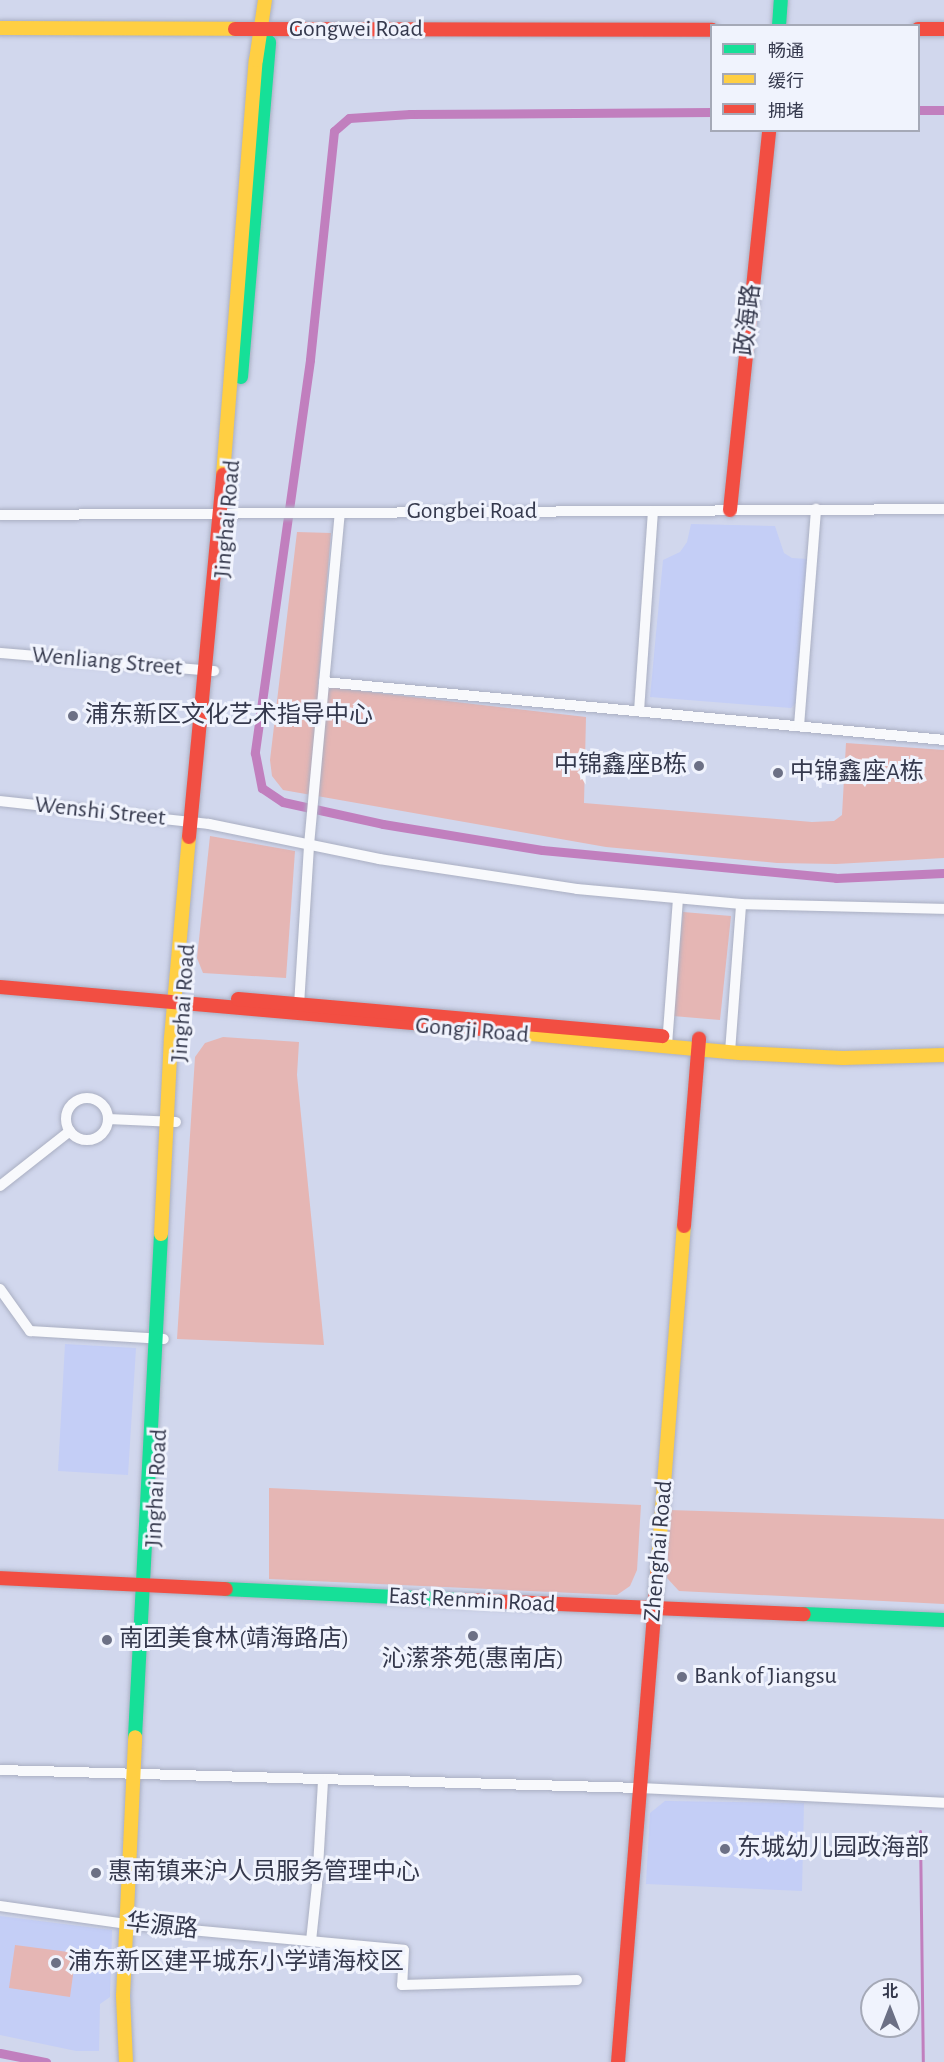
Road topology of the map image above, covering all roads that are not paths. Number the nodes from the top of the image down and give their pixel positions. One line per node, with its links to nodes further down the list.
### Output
1 (265, 0): 8 (street, Jinghai Road)
2 (273, 0): 8 (street, Jinghai Road)
3 (781, 0): 4 (street)
4 (779, 24)
5 (0, 28): 8 (street, Gongwei Road)
6 (920, 29): 7 (street)
7 (944, 29)
8 (265, 30): 9 (street, Gongwei Road); 16 (street, Jinghai Road)
9 (710, 30)
10 (769, 132): 14 (street, 政海路)
11 (816, 509): 12 (street, Gongbei Road); 14 (street, Gongbei Road); 22 (street)
12 (944, 509)
13 (653, 510): 14 (street, Gongbei Road); 15 (street, Gongbei Road); 21 (street)
14 (730, 510)
15 (340, 513): 16 (street, Gongbei Road); 20 (street)
16 (224, 514): 17 (street, Gongbei Road); 19 (street, Jinghai Road)
17 (0, 515)
18 (0, 653): 19 (street, Wenliang Street)
19 (209, 671): 25 (street, Jinghai Road)
20 (324, 682): 21 (street); 26 (street)
21 (639, 711): 22 (street)
22 (799, 726): 23 (street)
23 (944, 740)
24 (0, 801): 25 (street, Wenshi Street)
25 (195, 822): 26 (street, Wenshi Street); 32 (street, Jinghai Road)
26 (309, 845): 27 (street, Wenshi Street); 33 (street)
27 (678, 899): 28 (street, Wenshi Street); 34 (street)
28 (741, 903): 29 (street, Wenshi Street); 37 (street)
29 (944, 909)
30 (0, 976): 32 (street, Gongji Road)
31 (0, 987): 32 (street, Gongji Road)
32 (178, 999): 33 (street, Gongji Road); 34 (street, Gongji Road); 40 (street, Jinghai Road)
33 (300, 1005): 34 (street, Gongji Road)
34 (667, 1042): 35 (street, Gongji Road)
35 (699, 1044): 37 (street, Gongji Road); 48 (street, Zhenghai Road)
36 (944, 1045): 37 (street, Gongji Road)
37 (730, 1047): 38 (street, Gongji Road)
38 (944, 1055)
39 (108, 1119): 40 (street); 41 (street); 41 (street)
40 (171, 1122): 44 (street, Jinghai Road)
41 (70, 1131): 42 (street)
42 (0, 1186)
43 (0, 1288): 44 (street)
44 (160, 1339): 47 (street, Jinghai Road)
45 (0, 1578): 47 (street, East Renmin Road)
46 (0, 1587): 47 (street, East Renmin Road)
47 (147, 1590): 48 (street, East Renmin Road); 52 (street, Jinghai Road)
48 (654, 1613): 49 (street, East Renmin Road); 50 (street, East Renmin Road); 54 (street, Zhenghai Road)
49 (944, 1620)
50 (944, 1629)
51 (0, 1770): 52 (street)
52 (138, 1774): 53 (street); 57 (street, Jinghai Road)
53 (323, 1780): 54 (street); 58 (street)
54 (640, 1788): 55 (street); 61 (street, Zhenghai Road)
55 (944, 1803)
56 (0, 1906): 57 (street, 华源路)
57 (131, 1924): 58 (street, 华源路); 60 (street, Jinghai Road)
58 (311, 1941): 59 (street, 华源路)
59 (577, 1980)
60 (126, 2055)
61 (618, 2062)

